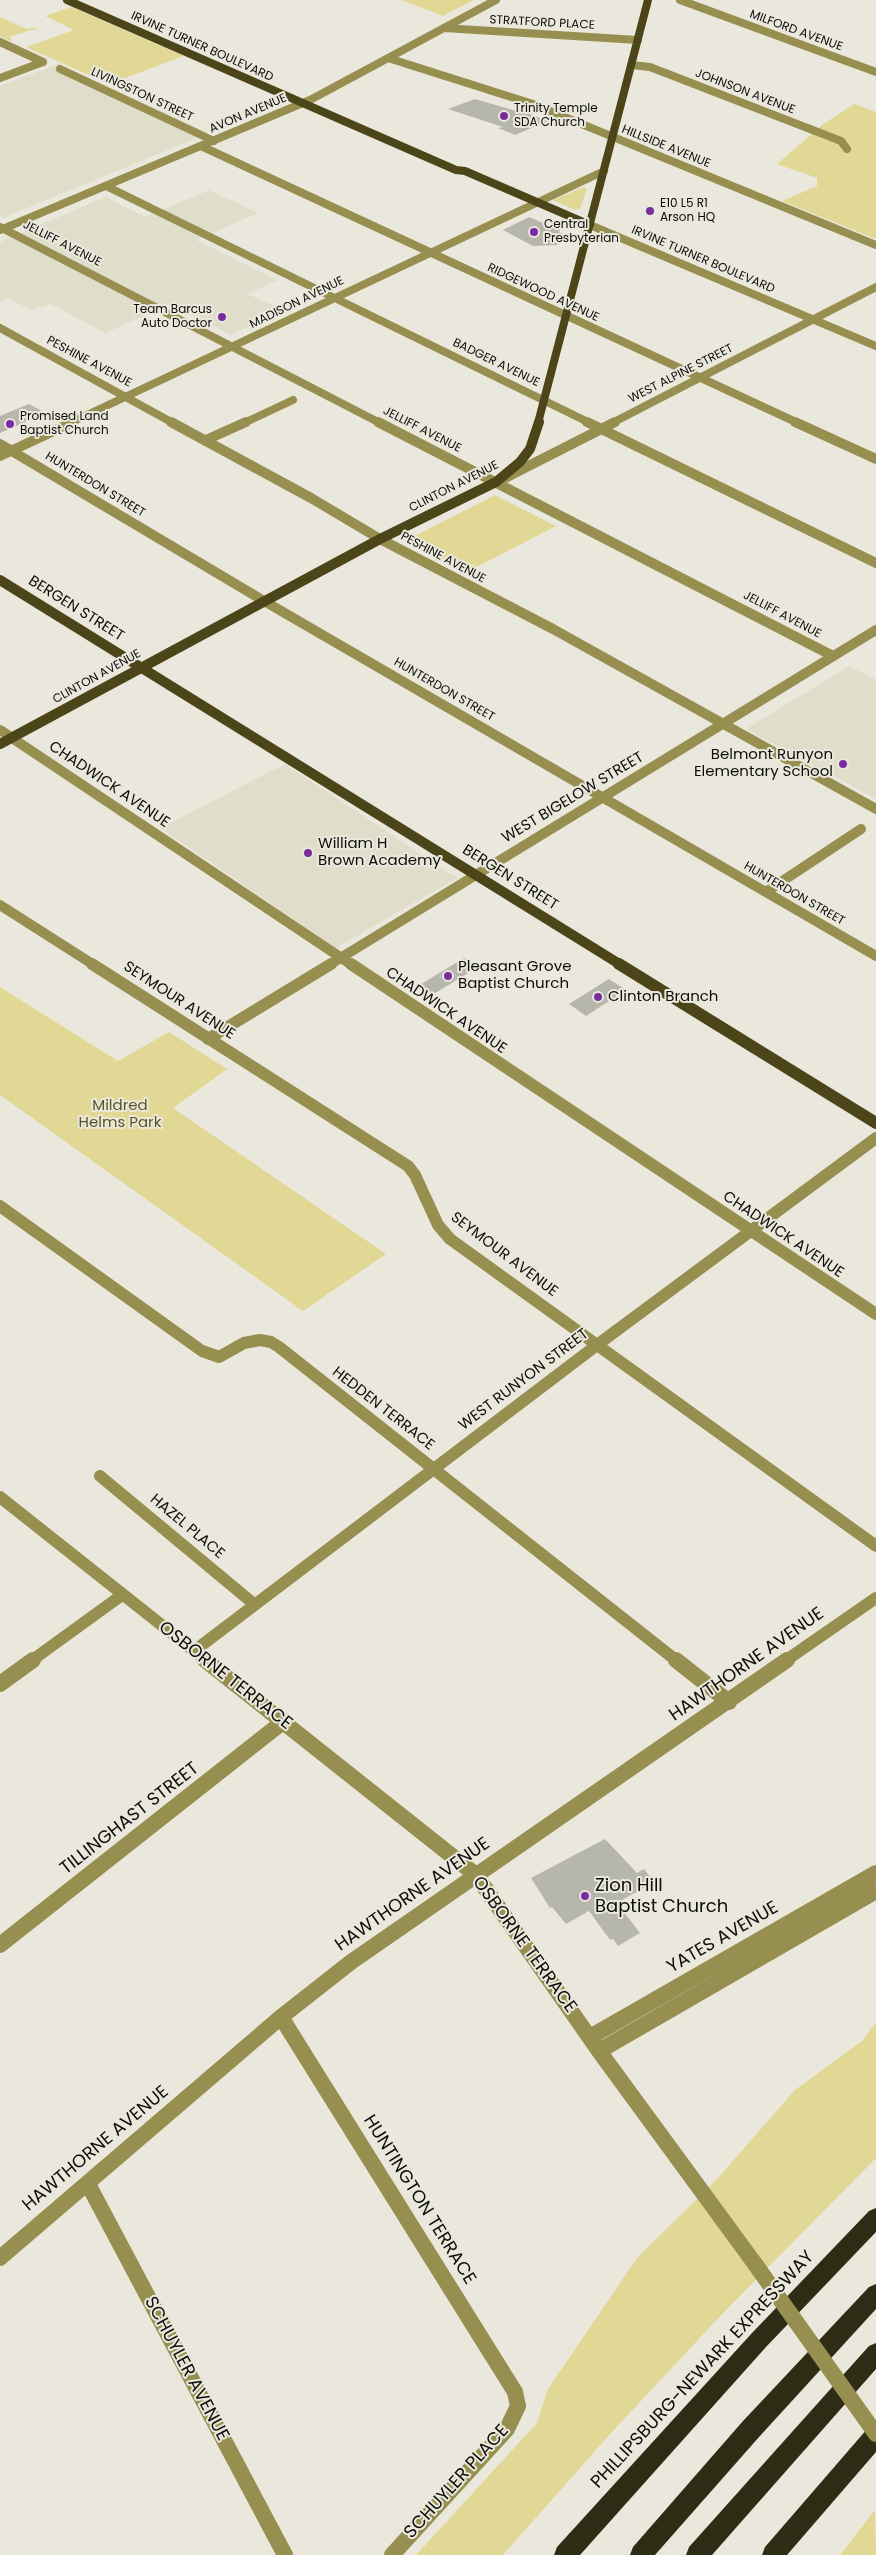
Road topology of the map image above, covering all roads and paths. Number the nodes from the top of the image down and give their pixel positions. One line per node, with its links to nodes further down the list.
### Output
1 (67, 0): 14 (main road, IRVINE TURNER BOULEVARD)
2 (80, 0): 14 (main road, IRVINE TURNER BOULEVARD)
3 (496, 0): 6 (street, AVON AVENUE)
4 (648, 0): 7 (main road, CLINTON AVENUE)
5 (680, 0): 12 (street, MILFORD AVENUE)
6 (444, 28): 7 (street, STRATFORD PLACE); 9 (street, AVON AVENUE)
7 (638, 40): 10 (main road, CLINTON AVENUE)
8 (0, 42): 13 (street)
9 (388, 58): 14 (street, AVON AVENUE); 15 (street, HILLSIDE AVENUE)
10 (631, 66): 15 (main road, CLINTON AVENUE); 18 (street, JOHNSON AVENUE)
11 (60, 69): 16 (street, LIVINGSTON STREET)
12 (876, 72)
13 (0, 78)
14 (306, 102): 16 (street, AVON AVENUE); 21 (main road, IRVINE TURNER BOULEVARD)
15 (612, 138): 19 (main road, CLINTON AVENUE); 24 (street, HILLSIDE AVENUE)
16 (214, 140): 17 (street, AVON AVENUE)
17 (201, 146): 20 (street, AVON AVENUE); 25 (street, RIDGEWOOD AVENUE)
18 (847, 149)
19 (604, 171): 21 (street, MADISON AVENUE); 22 (main road, CLINTON AVENUE)
20 (106, 186): 23 (street, AVON AVENUE); 27 (street, BADGER AVENUE)
21 (535, 202): 22 (main road, IRVINE TURNER BOULEVARD); 25 (street, MADISON AVENUE)
22 (590, 225): 28 (main road, CLINTON AVENUE); 29 (street, IRVINE TURNER BOULEVARD)
23 (1, 229): 31 (street, JELLIFF AVENUE)
24 (876, 245)
25 (428, 252): 27 (street, MADISON AVENUE); 28 (street, RIDGEWOOD AVENUE)
26 (876, 287): 29 (street, WEST ALPINE STREET)
27 (333, 298): 31 (street, MADISON AVENUE); 36 (street, BADGER AVENUE)
28 (566, 316): 33 (street, RIDGEWOOD AVENUE); 36 (main road, CLINTON AVENUE)
29 (814, 319): 32 (street, IRVINE TURNER BOULEVARD); 33 (street, WEST ALPINE STREET)
30 (0, 328): 34 (street, PESHINE AVENUE)
31 (233, 346): 34 (street, MADISON AVENUE); 43 (street, JELLIFF AVENUE)
32 (876, 346)
33 (699, 378): 37 (street, WEST ALPINE STREET); 42 (street, RIDGEWOOD AVENUE)
34 (126, 396): 38 (street, PESHINE AVENUE); 40 (street, MADISON AVENUE)
35 (293, 400): 38 (street)
36 (545, 401): 37 (street, BADGER AVENUE); 43 (main road, CLINTON AVENUE)
37 (601, 428): 43 (street, WEST ALPINE STREET); 45 (street, BADGER AVENUE)
38 (206, 440): 44 (street, PESHINE AVENUE)
39 (0, 444): 40 (street, HUNTERDON STREET)
40 (11, 450): 41 (street, MADISON AVENUE); 47 (street, HUNTERDON STREET)
41 (0, 456)
42 (876, 459)
43 (496, 482): 44 (main road, CLINTON AVENUE); 49 (street, JELLIFF AVENUE)
44 (380, 539): 47 (main road, CLINTON AVENUE); 51 (street, PESHINE AVENUE)
45 (876, 563)
46 (0, 580): 50 (main road, BERGEN STREET)
47 (264, 600): 50 (main road, CLINTON AVENUE); 55 (street, HUNTERDON STREET)
48 (876, 630): 49 (street, WEST BIGELOW STREET)
49 (833, 656): 51 (street, WEST BIGELOW STREET)
50 (141, 667): 53 (main road, CLINTON AVENUE); 58 (main road, BERGEN STREET)
51 (722, 725): 55 (street, WEST BIGELOW STREET); 56 (street, PESHINE AVENUE)
52 (0, 730): 53 (street, CHADWICK AVENUE)
53 (11, 738): 54 (main road, CLINTON AVENUE); 62 (street, CHADWICK AVENUE)
54 (0, 744)
55 (604, 797): 58 (street, WEST BIGELOW STREET); 59 (street, HUNTERDON STREET)
56 (876, 809)
57 (861, 829): 59 (street)
58 (476, 875): 62 (street, WEST BIGELOW STREET); 64 (main road, BERGEN STREET)
59 (766, 892): 61 (street, HUNTERDON STREET)
60 (0, 905): 63 (street, SEYMOUR AVENUE)
61 (876, 956)
62 (340, 959): 63 (street, WEST BIGELOW STREET); 67 (street, CHADWICK AVENUE)
63 (208, 1039): 69 (street, SEYMOUR AVENUE)
64 (876, 1123)
65 (876, 1138): 67 (street, WEST RUNYON STREET)
66 (0, 1206): 70 (street, HEDDEN TERRACE)
67 (752, 1232): 68 (street, CHADWICK AVENUE); 69 (street, WEST RUNYON STREET)
68 (876, 1314)
69 (597, 1345): 70 (street, WEST RUNYON STREET); 73 (street, SEYMOUR AVENUE)
70 (433, 1469): 76 (street, WEST RUNYON STREET); 79 (street, HEDDEN TERRACE)
71 (100, 1476): 76 (street, HAZEL PLACE)
72 (0, 1497): 74 (street, OSBORNE TERRACE)
73 (876, 1546)
74 (122, 1594): 77 (street, OSBORNE TERRACE); 78 (street)
75 (876, 1598): 79 (street, HAWTHORNE AVENUE)
76 (254, 1604): 77 (street, WEST RUNYON STREET)
77 (194, 1651): 80 (street, OSBORNE TERRACE)
78 (0, 1684)
79 (729, 1702): 82 (street, HAWTHORNE AVENUE)
80 (284, 1721): 82 (street, OSBORNE TERRACE); 84 (street, TILLINGHAST STREET)
81 (876, 1873): 86 (street, YATES AVENUE)
82 (476, 1875): 85 (street, HAWTHORNE AVENUE); 86 (street, OSBORNE TERRACE)
83 (876, 1891): 87 (street)
84 (0, 1946)
85 (282, 2017): 88 (street, HAWTHORNE AVENUE); 93 (street, HUNTINGTON TERRACE)
86 (590, 2037): 87 (street, OSBORNE TERRACE)
87 (599, 2051): 94 (street, OSBORNE TERRACE, bridge)
88 (88, 2184): 90 (street, HAWTHORNE AVENUE); 95 (street, SCHUYLER AVENUE)
89 (876, 2218): 97 (highway, PHILLIPSBURG-NEWARK EXPRESSWAY)
90 (0, 2258)
91 (876, 2294): 98 (highway)
92 (876, 2353): 99 (highway)
93 (518, 2406): 96 (street, SCHUYLER PLACE)
94 (876, 2435): 100 (highway)
95 (285, 2555)
96 (392, 2555)
97 (565, 2555)
98 (641, 2555)
99 (698, 2555)
100 (773, 2555)

